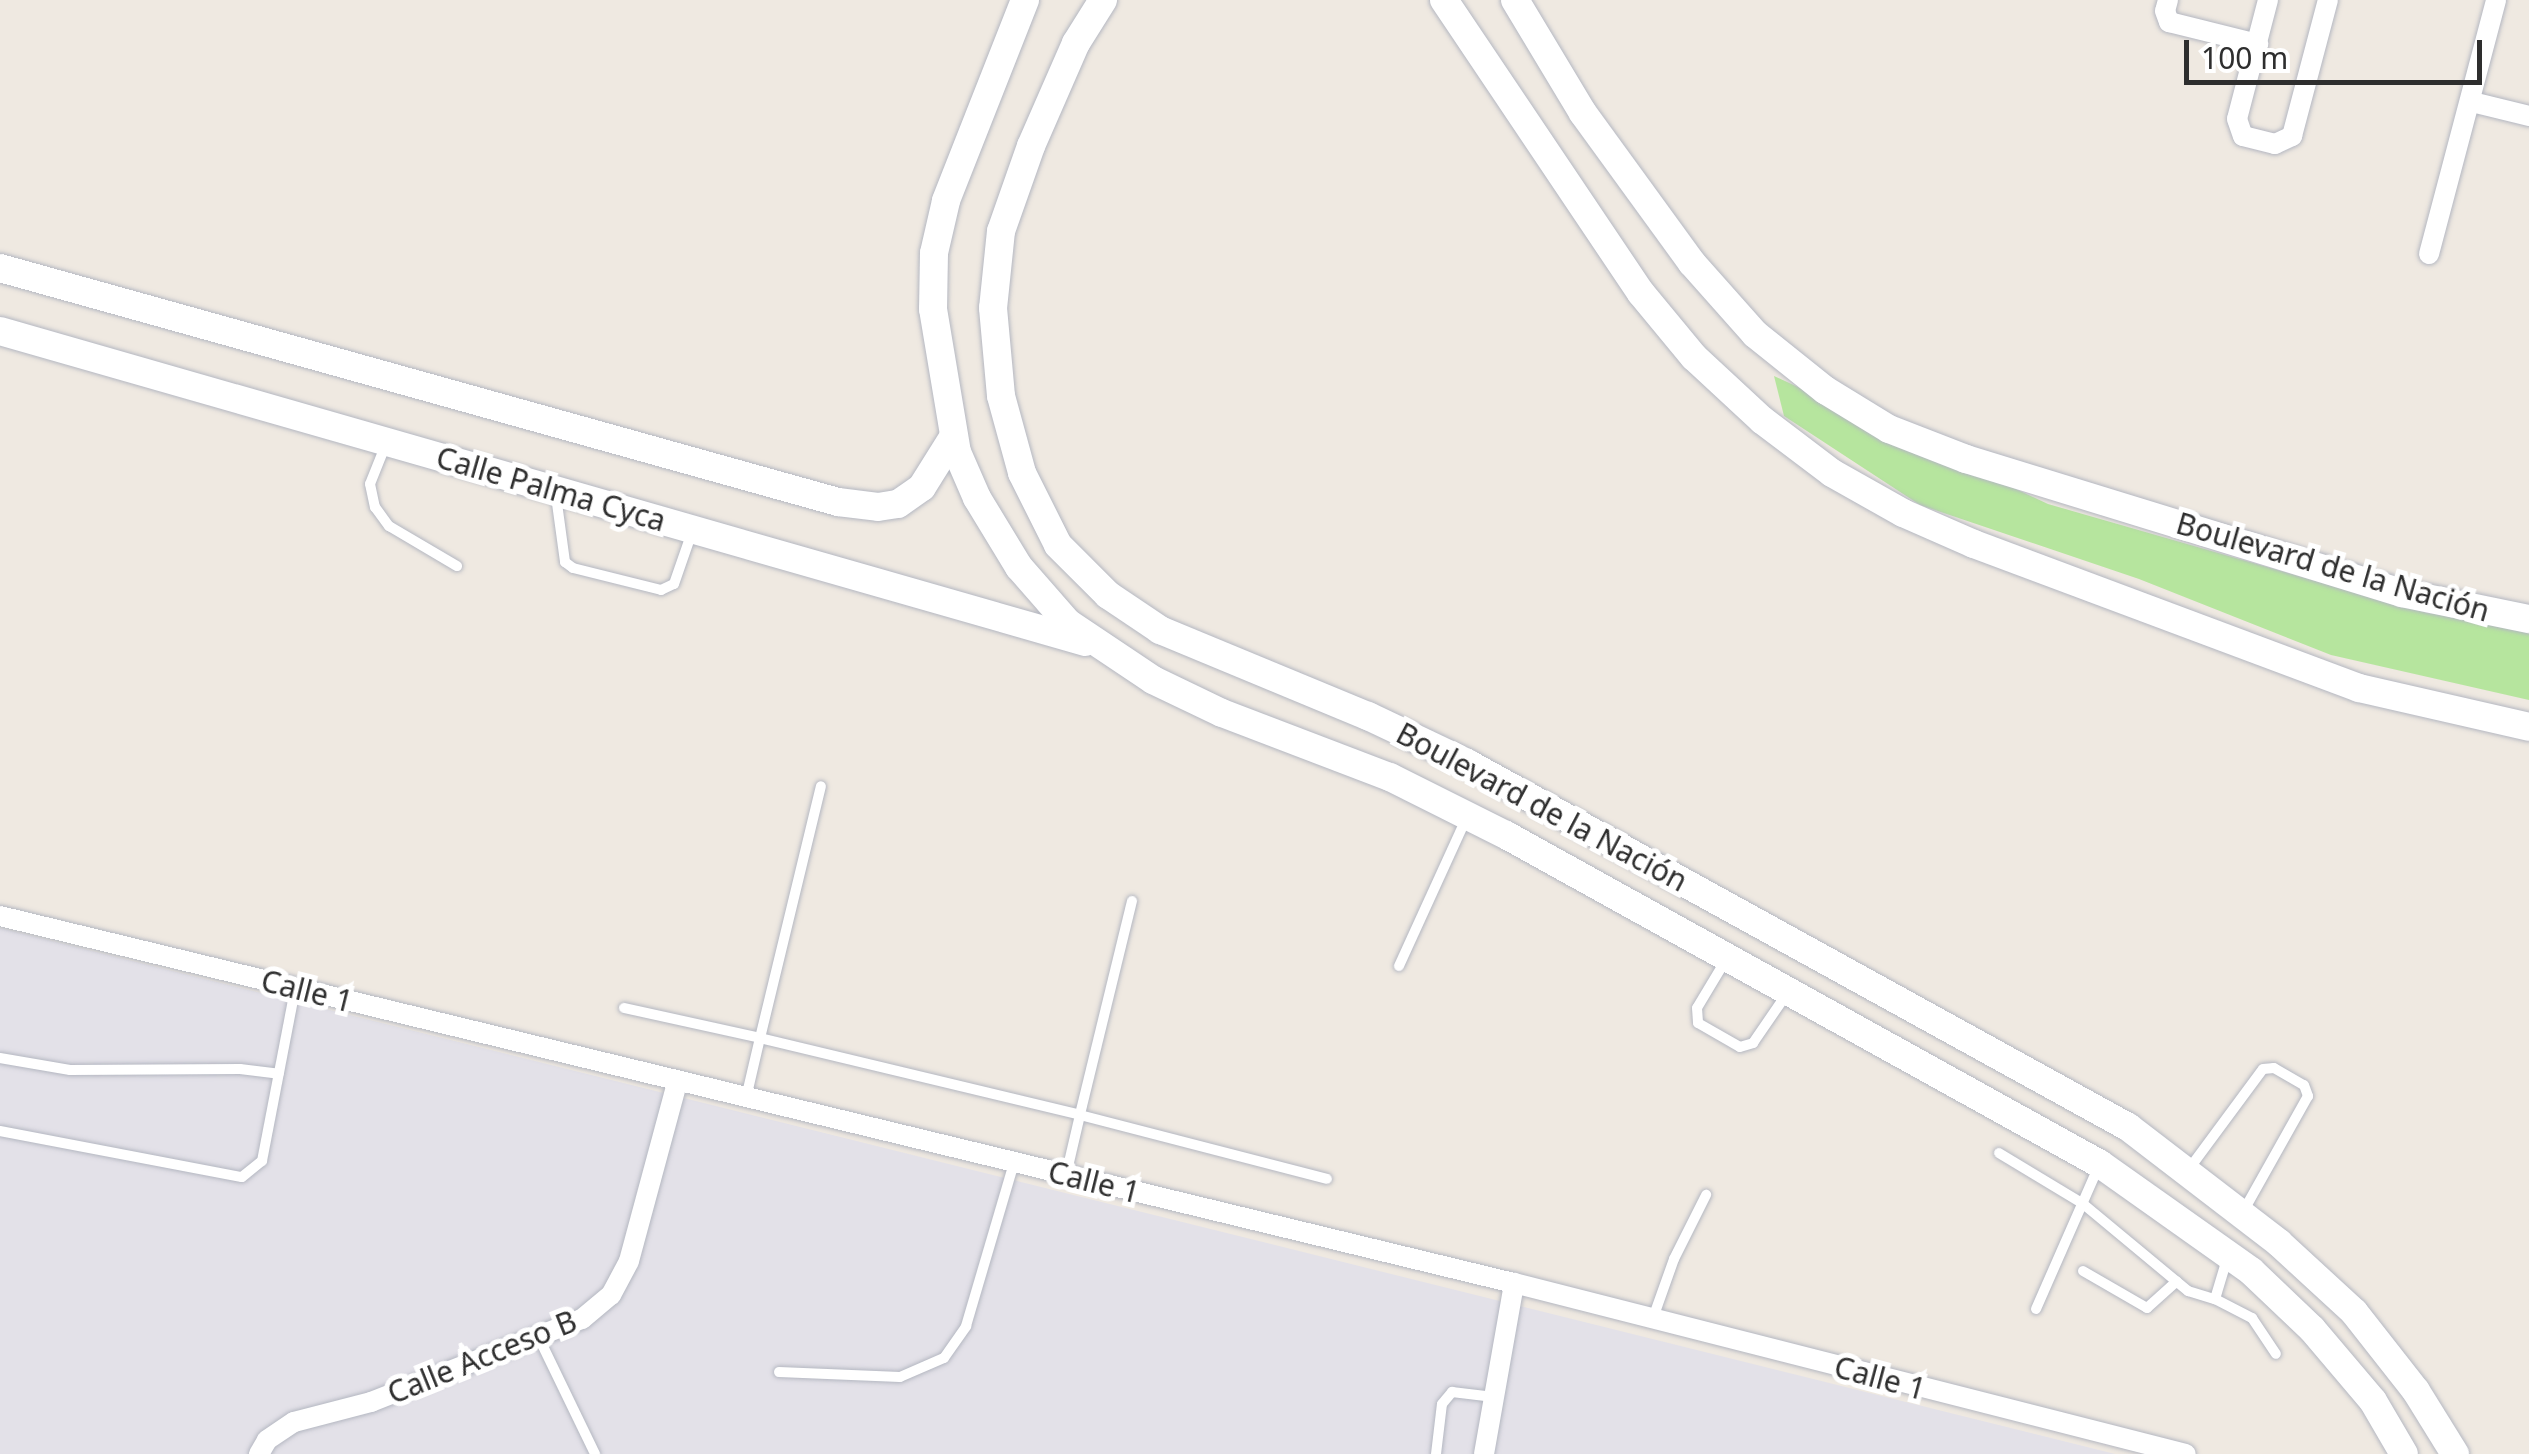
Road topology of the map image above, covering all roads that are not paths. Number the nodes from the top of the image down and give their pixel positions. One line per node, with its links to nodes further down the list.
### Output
1 (1025, 0): 15 (main road, Boulevard de la Nación)
2 (1104, 0): 27 (main road, Boulevard de la Nación)
3 (1444, 0): 22 (main road)
4 (1515, 0): 20 (main road, Boulevard de la Nación)
5 (2168, 0): 9 (street)
6 (2268, 0): 9 (street)
7 (2328, 0): 9 (street)
8 (2496, 0): 10 (street)
9 (2258, 44)
10 (2472, 102): 11 (street); 12 (street)
11 (2529, 116)
12 (2429, 254)
13 (0, 268): 15 (main road)
14 (0, 332): 16 (main road, Calle Palma Cyca)
15 (952, 439): 21 (main road, Boulevard de la Nación)
16 (386, 442): 17 (main road, Calle Palma Cyca); 19 (lane)
17 (555, 490): 18 (main road, Calle Palma Cyca); 18 (lane)
18 (692, 529): 21 (main road, Calle Palma Cyca)
19 (457, 566)
20 (2529, 619)
21 (1101, 648): 24 (main road, Boulevard de la Nación)
22 (2529, 727)
23 (821, 786): 33 (lane)
24 (1467, 816): 28 (main road, Boulevard de la Nación); 29 (lane)
25 (1132, 901): 38 (lane)
26 (0, 916): 30 (street, Calle 1)
27 (1749, 918): 28 (main road); 43 (main road, Boulevard de la Nación)
28 (1728, 957): 31 (main road, Boulevard de la Nación); 31 (lane)
29 (1399, 966)
30 (295, 988): 35 (lane); 36 (street, Calle 1)
31 (1789, 991): 42 (main road, Boulevard de la Nación)
32 (624, 1008): 33 (lane)
33 (760, 1038): 37 (lane); 38 (lane)
34 (0, 1058): 35 (lane)
35 (279, 1074): 39 (lane)
36 (677, 1082): 37 (street, Calle 1); 56 (street, Calle Acceso B)
37 (745, 1099): 41 (street, Calle 1)
38 (1080, 1115): 44 (lane); 45 (lane)
39 (0, 1131)
40 (1998, 1154): 47 (lane)
41 (1014, 1162): 44 (street, Calle 1); 58 (lane)
42 (2100, 1164): 47 (lane); 49 (main road, Boulevard de la Nación)
43 (2188, 1170): 48 (main road, Boulevard de la Nación); 48 (lane)
44 (1066, 1175): 52 (street, Calle 1)
45 (1328, 1179)
46 (1706, 1195): 55 (lane)
47 (2082, 1204): 51 (lane); 54 (lane)
48 (2242, 1213): 66 (main road, Boulevard de la Nación)
49 (2229, 1254): 53 (lane); 65 (main road, Boulevard de la Nación)
50 (2083, 1271): 51 (lane)
51 (2177, 1281): 53 (lane)
52 (1514, 1283): 55 (street, Calle 1); 59 (street)
53 (2215, 1299): 57 (lane)
54 (2036, 1309)
55 (1653, 1319): 64 (street, Calle 1)
56 (538, 1336): 60 (street, Calle Acceso B); 61 (lane)
57 (2276, 1354)
58 (779, 1372)
59 (1494, 1397): 62 (lane); 63 (street)
60 (260, 1454)
61 (595, 1454)
62 (1436, 1454)
63 (1484, 1454)
64 (2186, 1454)
65 (2404, 1454)
66 (2455, 1454)

